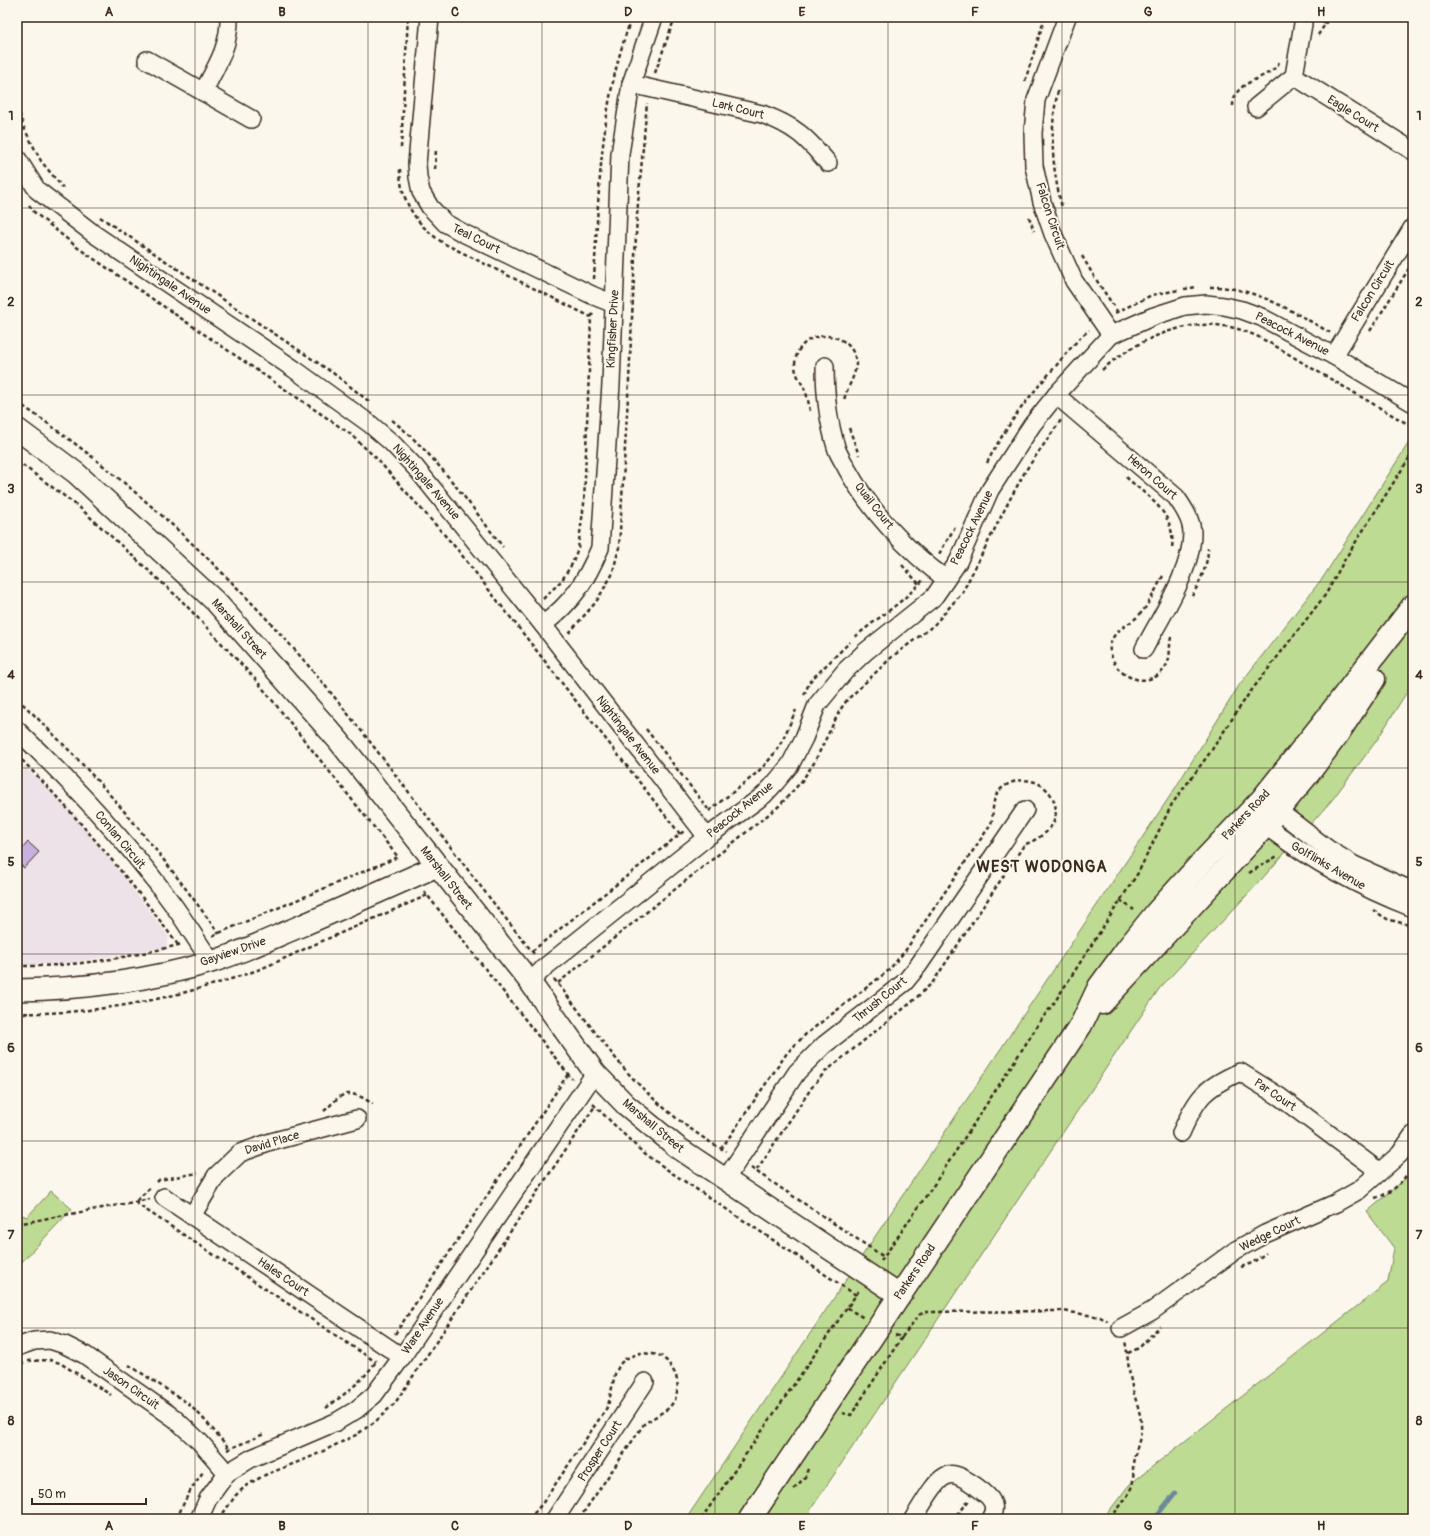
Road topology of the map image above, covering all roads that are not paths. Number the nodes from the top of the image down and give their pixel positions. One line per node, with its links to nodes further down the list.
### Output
1 (228, 17): 9 (street)
2 (430, 17): 16 (street, Teal Court)
3 (654, 17): 8 (street, Kingfisher Drive)
4 (1067, 17): 17 (street, Falcon Circuit)
5 (1309, 21): 7 (street)
6 (147, 60): 9 (street)
7 (1294, 76): 10 (street); 12 (street, Eagle Court)
8 (631, 84): 14 (street, Lark Court); 16 (street, Kingfisher Drive)
9 (204, 92): 11 (street)
10 (1256, 107)
11 (251, 119)
12 (1413, 151)
13 (17, 158): 26 (street, Nightingale Avenue)
14 (828, 163)
15 (1413, 227): 18 (street, Falcon Circuit)
16 (614, 304): 26 (street, Kingfisher Drive)
17 (1111, 336): 18 (street, Peacock Avenue); 20 (street, Peacock Avenue)
18 (1334, 356): 21 (street, Peacock Avenue)
19 (825, 366): 23 (street, Quail Court)
20 (1056, 395): 23 (street, Peacock Avenue); 27 (street, Heron Court)
21 (1413, 403)
22 (17, 429): 32 (street, Marshall Street)
23 (946, 579): 31 (street, Peacock Avenue)
24 (1413, 606): 30 (main road, Parkers Road)
25 (1413, 610): 30 (main road, Parkers Road)
26 (549, 620): 31 (street, Nightingale Avenue)
27 (1144, 649)
28 (17, 730): 35 (street, Conlan Circuit)
29 (1025, 810): 44 (street, Thrush Court)
30 (1263, 812): 33 (street, Golflinks Avenue); 34 (street, Golflinks Avenue); 38 (main road, Parkers Road); 38 (main road, Parkers Road)
31 (707, 837): 36 (street, Peacock Avenue)
32 (437, 866): 35 (street, Gayview Drive); 36 (street, Marshall Street)
33 (1413, 891)
34 (1413, 908)
35 (211, 962): 37 (street, Gayview Drive)
36 (530, 982): 39 (street, Marshall Street)
37 (17, 990)
38 (1081, 1025): 47 (main road, Parkers Road)
39 (595, 1073): 44 (street, Marshall Street); 50 (street, Ware Avenue)
40 (357, 1119): 46 (street, David Place)
41 (1181, 1133): 43 (street, Par Court)
42 (1413, 1135): 43 (street, Wedge Court)
43 (1380, 1172): 48 (street, Wedge Court)
44 (725, 1180): 47 (street, Marshall Street)
45 (164, 1197): 46 (street, Hales Court)
46 (192, 1216): 50 (street, Hales Court)
47 (899, 1295): 55 (main road, Parkers Road)
48 (1121, 1328)
49 (17, 1347): 52 (street, Jason Circuit)
50 (402, 1357): 52 (street, Ware Avenue)
51 (645, 1382): 54 (street, Prosper Court)
52 (227, 1473): 53 (street, Ware Avenue)
53 (199, 1519)
54 (555, 1519)
55 (750, 1519)
56 (913, 1519): 57 (street)
57 (990, 1519)

